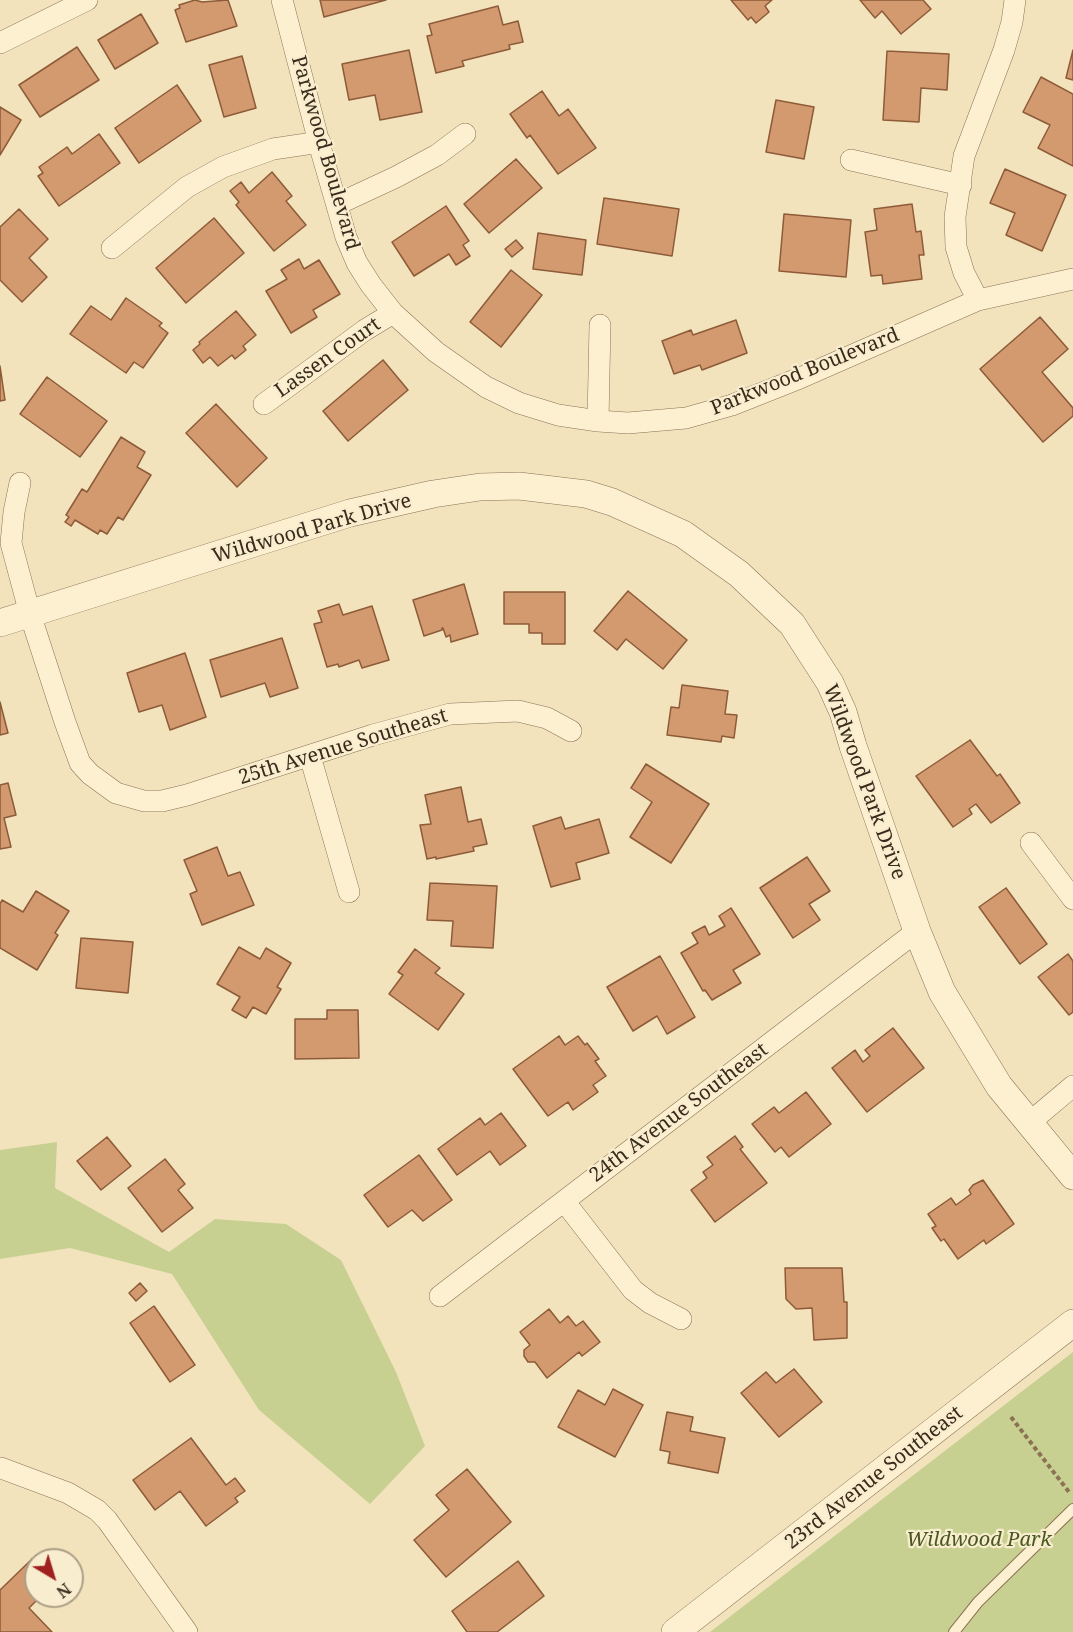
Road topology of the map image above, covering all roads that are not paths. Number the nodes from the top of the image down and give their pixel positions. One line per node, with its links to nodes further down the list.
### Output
1 (87, 0): 4 (street)
2 (282, 0): 6 (street, Parkwood Boulevard)
3 (1015, 0): 8 (street)
4 (0, 43)
5 (465, 134): 9 (street)
6 (320, 142): 9 (street, Parkwood Boulevard); 10 (street)
7 (850, 160): 8 (street)
8 (961, 186): 12 (street)
9 (338, 204): 13 (street, Parkwood Boulevard)
10 (112, 248)
11 (1073, 279): 12 (street, Parkwood Boulevard)
12 (978, 300): 16 (street, Parkwood Boulevard)
13 (393, 313): 15 (street, Lassen Court); 16 (street, Parkwood Boulevard)
14 (600, 325): 16 (street)
15 (264, 404)
16 (598, 421)
17 (20, 483): 18 (street)
18 (30, 614): 19 (street, Wildwood Park Drive); 21 (street, 25th Avenue Southeast); 25 (street, Wildwood Park Drive)
19 (0, 623)
20 (571, 731): 21 (street, 25th Avenue Southeast)
21 (310, 756): 23 (street)
22 (1031, 843): 24 (street)
23 (349, 892)
24 (1073, 898)
25 (918, 931): 27 (street, Wildwood Park Drive); 29 (street, 24th Avenue Southeast)
26 (1073, 1086): 27 (street)
27 (1029, 1123): 28 (street, Wildwood Park Drive)
28 (1073, 1176)
29 (564, 1202): 30 (street, 24th Avenue Southeast); 31 (street)
30 (440, 1296)
31 (681, 1319)
32 (1073, 1323): 36 (street, 23rd Avenue Southeast)
33 (1, 1468): 35 (street)
34 (1073, 1509): 37 (lane)
35 (187, 1632)
36 (675, 1632)
37 (954, 1632)

